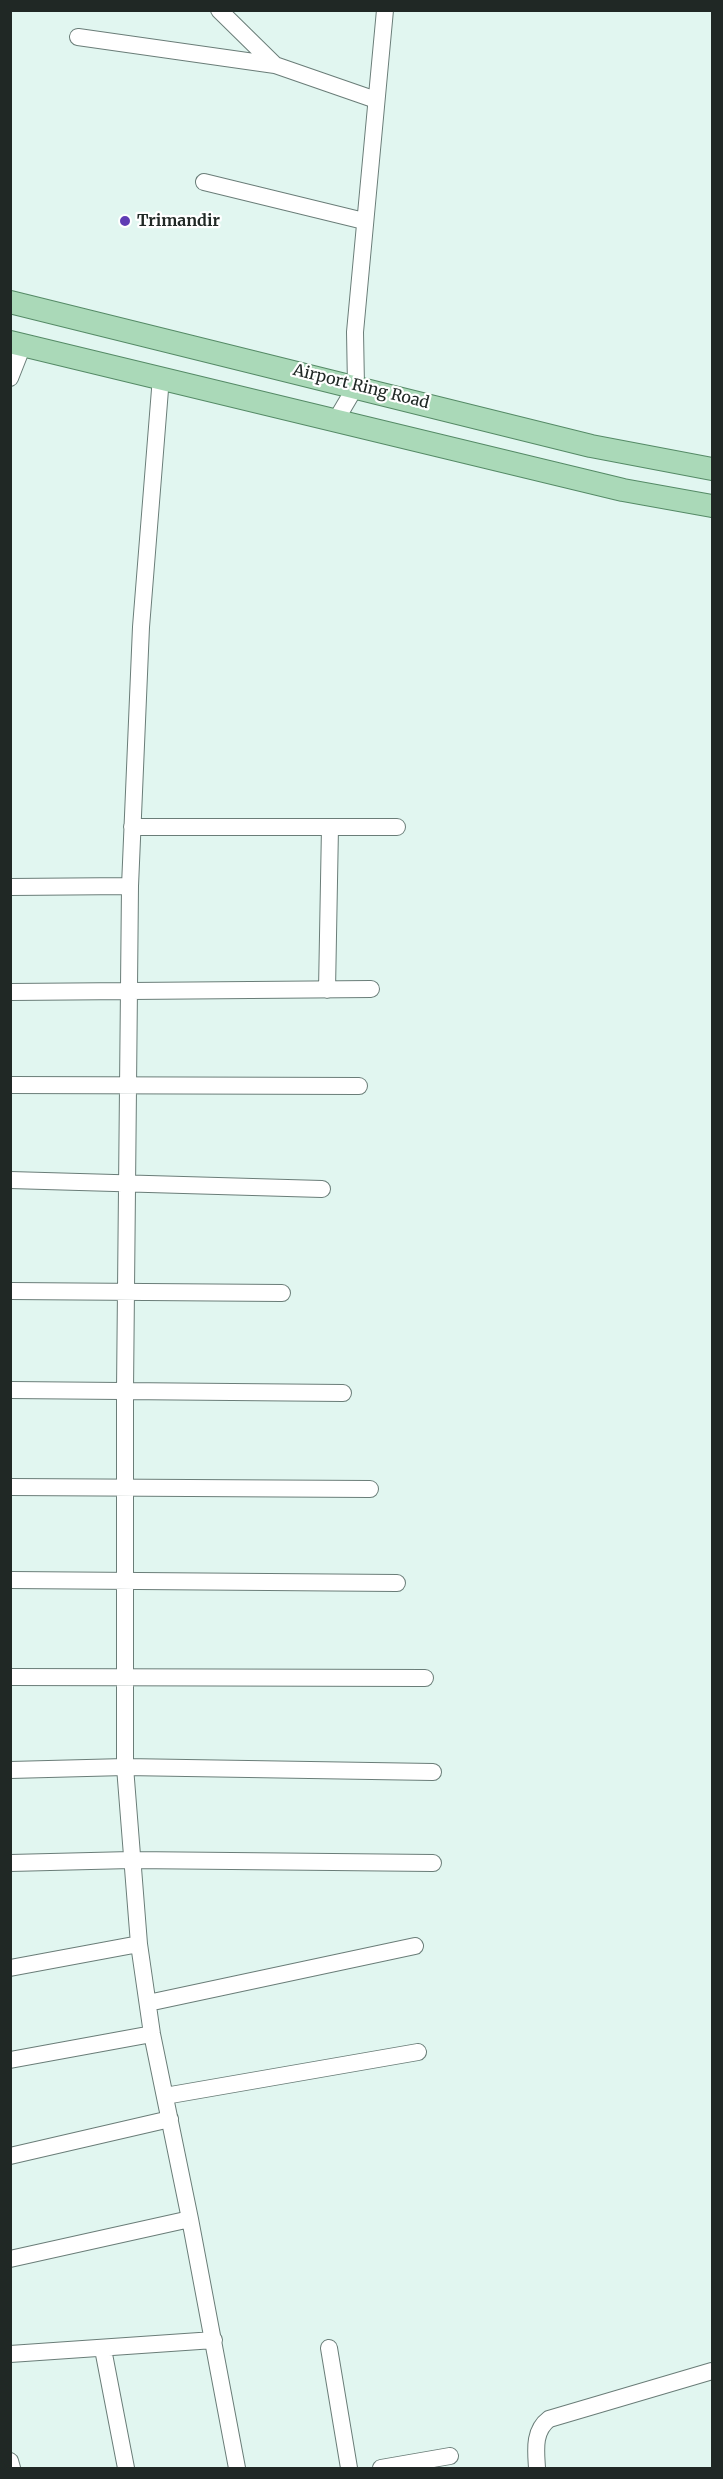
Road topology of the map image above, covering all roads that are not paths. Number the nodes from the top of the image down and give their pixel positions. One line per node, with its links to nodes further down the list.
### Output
1 (219, 10): 4 (street)
2 (385, 10): 5 (street)
3 (78, 37): 4 (street)
4 (275, 65): 5 (street)
5 (376, 100): 7 (street)
6 (204, 182): 7 (street)
7 (364, 221): 12 (street)
8 (10, 302): 12 (main road, Airport Ring Road)
9 (16, 343): 10 (main road); 11 (street)
10 (161, 377): 13 (main road); 16 (street)
11 (10, 378)
12 (356, 386): 13 (street); 14 (main road, Airport Ring Road)
13 (336, 420): 15 (main road)
14 (712, 469)
15 (712, 506)
16 (132, 827): 17 (street); 19 (street)
17 (330, 827): 18 (street); 22 (street)
18 (397, 827)
19 (130, 886): 20 (street); 24 (street)
20 (10, 887)
21 (371, 989): 22 (street)
22 (327, 990): 24 (street)
23 (10, 992): 24 (street)
24 (129, 993): 26 (street)
25 (10, 1084): 26 (street)
26 (128, 1085): 27 (street); 29 (street)
27 (359, 1086)
28 (10, 1180): 29 (street)
29 (127, 1185): 30 (street); 32 (street)
30 (322, 1189)
31 (10, 1291): 32 (street)
32 (126, 1291): 33 (street); 35 (street)
33 (282, 1293)
34 (10, 1390): 35 (street)
35 (125, 1390): 36 (street); 38 (street)
36 (343, 1393)
37 (10, 1487): 38 (street)
38 (126, 1488): 39 (street); 41 (street)
39 (370, 1489)
40 (10, 1580): 41 (street)
41 (124, 1582): 42 (street); 44 (street)
42 (397, 1583)
43 (10, 1677): 44 (street)
44 (126, 1678): 45 (street); 46 (street)
45 (425, 1678)
46 (125, 1767): 47 (street); 48 (street); 49 (street)
47 (10, 1770)
48 (434, 1772)
49 (131, 1860): 50 (street); 51 (street); 52 (street)
50 (10, 1863)
51 (433, 1863)
52 (139, 1944): 54 (street); 55 (street)
53 (415, 1946): 55 (street)
54 (10, 1968)
55 (148, 2003): 56 (street)
56 (152, 2034): 58 (street); 59 (street)
57 (418, 2052): 59 (street)
58 (10, 2060)
59 (165, 2096): 60 (street)
60 (170, 2119): 61 (street); 62 (street)
61 (10, 2156)
62 (190, 2219): 63 (street); 64 (street)
63 (10, 2259)
64 (214, 2340): 66 (street); 73 (street)
65 (329, 2348): 74 (street)
66 (103, 2349): 67 (street); 72 (street)
67 (10, 2354)
68 (712, 2372): 76 (street)
69 (450, 2456): 75 (street)
70 (10, 2461): 71 (street)
71 (12, 2469)
72 (126, 2469)
73 (237, 2469)
74 (349, 2469)
75 (381, 2469)
76 (537, 2469)

